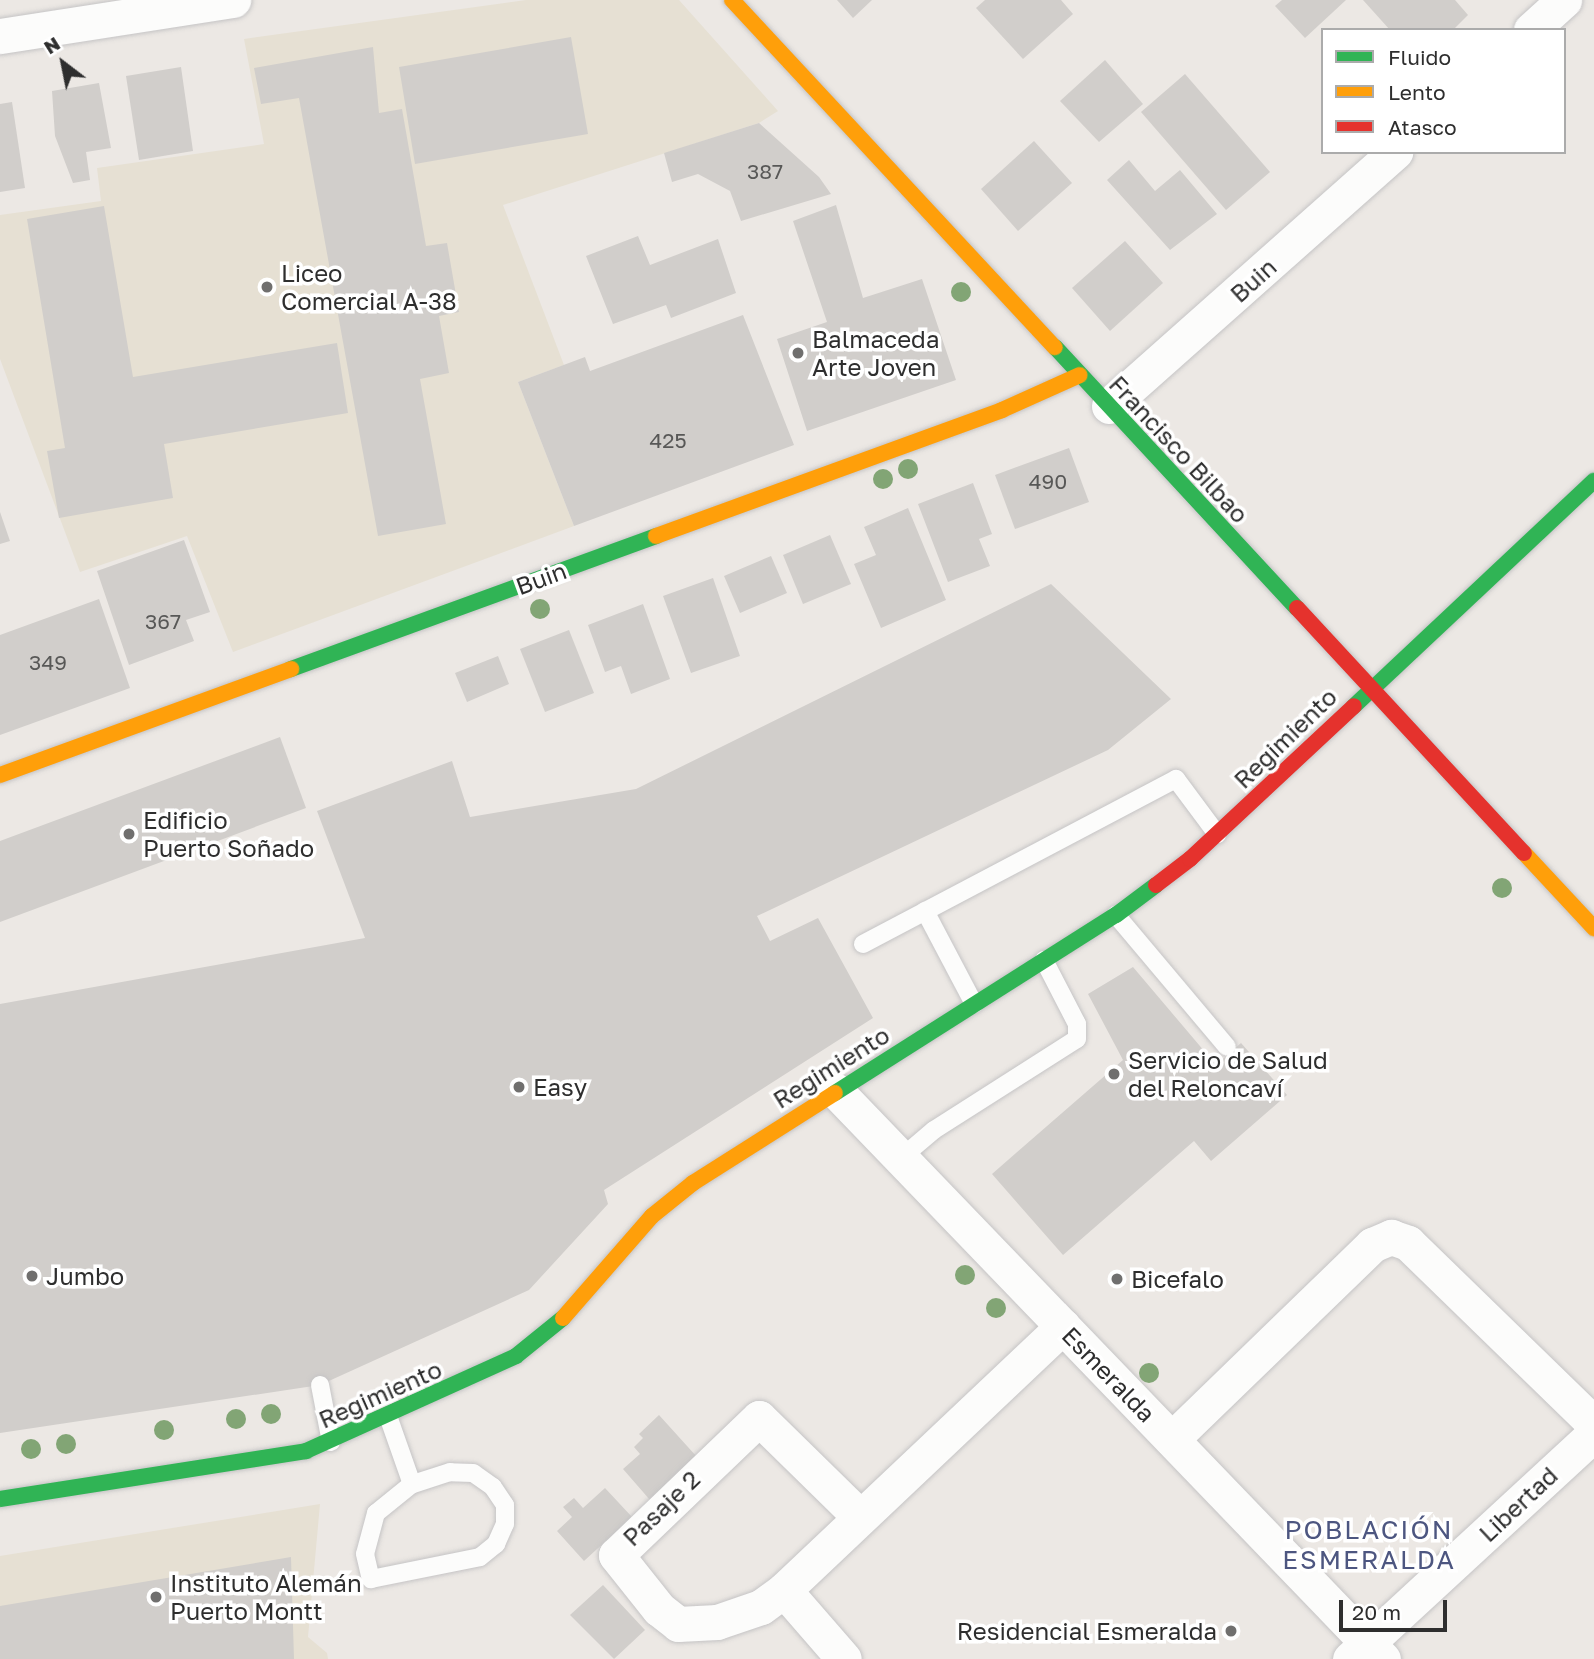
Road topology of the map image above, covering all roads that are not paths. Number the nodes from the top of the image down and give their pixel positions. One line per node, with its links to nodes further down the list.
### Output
1 (233, 0): 5 (street)
2 (732, 0): 7 (street, Francisco Bilbao)
3 (1564, 0): 4 (street)
4 (1533, 28)
5 (0, 36)
6 (1393, 154): 8 (street, Buin)
7 (1080, 375): 8 (street, Francisco Bilbao); 11 (street, Buin)
8 (1109, 406): 10 (street, Francisco Bilbao)
9 (1594, 481): 10 (street, Regimiento)
10 (1370, 688): 12 (street, Regimiento); 15 (street, Francisco Bilbao)
11 (0, 775)
12 (1217, 834): 13 (lane); 14 (street, Regimiento)
13 (925, 911): 16 (lane); 18 (lane)
14 (1116, 915): 17 (street, Regimiento); 19 (lane)
15 (1594, 928)
16 (863, 944)
17 (1044, 960): 18 (street, Regimiento); 21 (lane)
18 (974, 1004): 20 (street, Regimiento)
19 (1227, 1047)
20 (835, 1090): 21 (street, Esmeralda); 24 (street, Regimiento)
21 (901, 1158): 22 (street, Esmeralda)
22 (1063, 1326): 27 (street, Esmeralda); 31 (street)
23 (320, 1385): 28 (lane)
24 (388, 1416): 28 (street, Regimiento); 29 (lane)
25 (1594, 1424): 27 (street)
26 (1594, 1434): 33 (street, Libertad)
27 (1172, 1439): 33 (street, Esmeralda)
28 (331, 1442): 30 (street, Regimiento)
29 (412, 1484): 29 (lane)
30 (0, 1499)
31 (859, 1516): 32 (street); 32 (street, Pasaje 2)
32 (784, 1590): 34 (street)
33 (1367, 1654)
34 (844, 1659)

